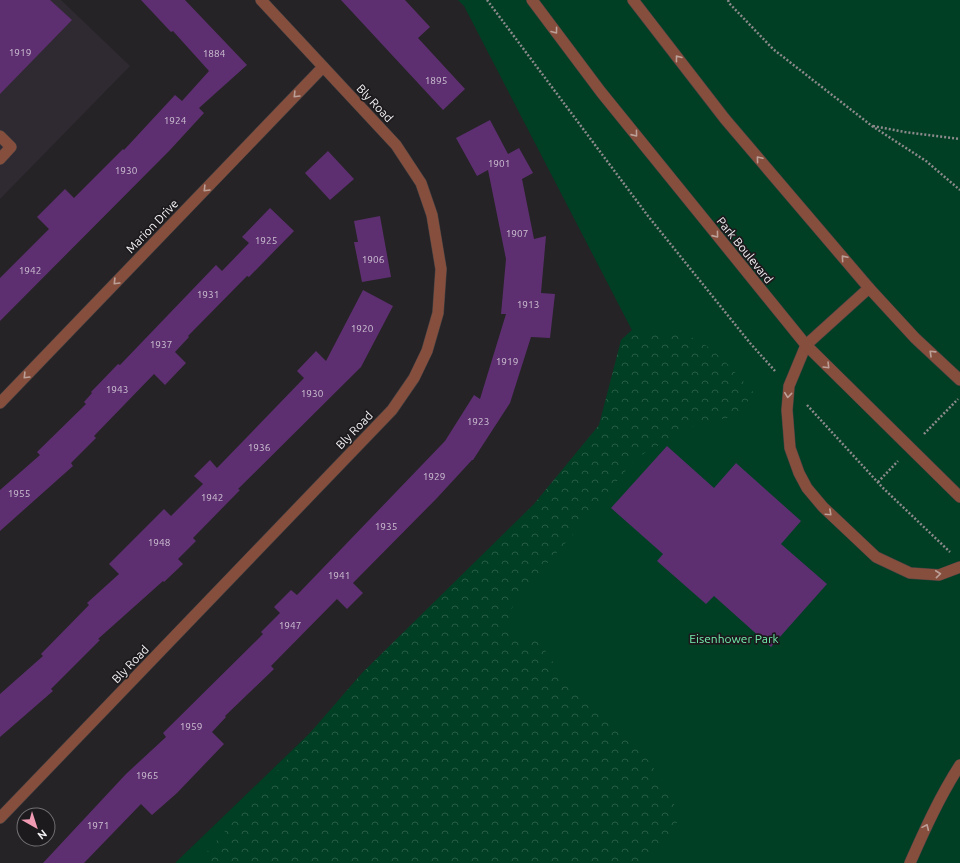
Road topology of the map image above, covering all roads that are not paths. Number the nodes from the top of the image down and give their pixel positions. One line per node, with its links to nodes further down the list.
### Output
1 (261, 0): 4 (street, Bly Road)
2 (532, 0): 8 (street, Park Boulevard, one-way to 8)
3 (637, 2): 7 (street, one-way to 3)
4 (323, 67): 10 (street, Marion Drive, one-way to 10); 14 (street, Bly Road)
5 (0, 136): 6 (street)
6 (0, 159)
7 (870, 288): 8 (street); 9 (street, one-way to 7)
8 (806, 345): 11 (street, Park Boulevard, one-way to 11); 12 (street, one-way to 12)
9 (960, 380)
10 (0, 403)
11 (960, 497)
12 (960, 567)
13 (960, 765): 15 (street, one-way to 13)
14 (0, 818)
15 (910, 863)

